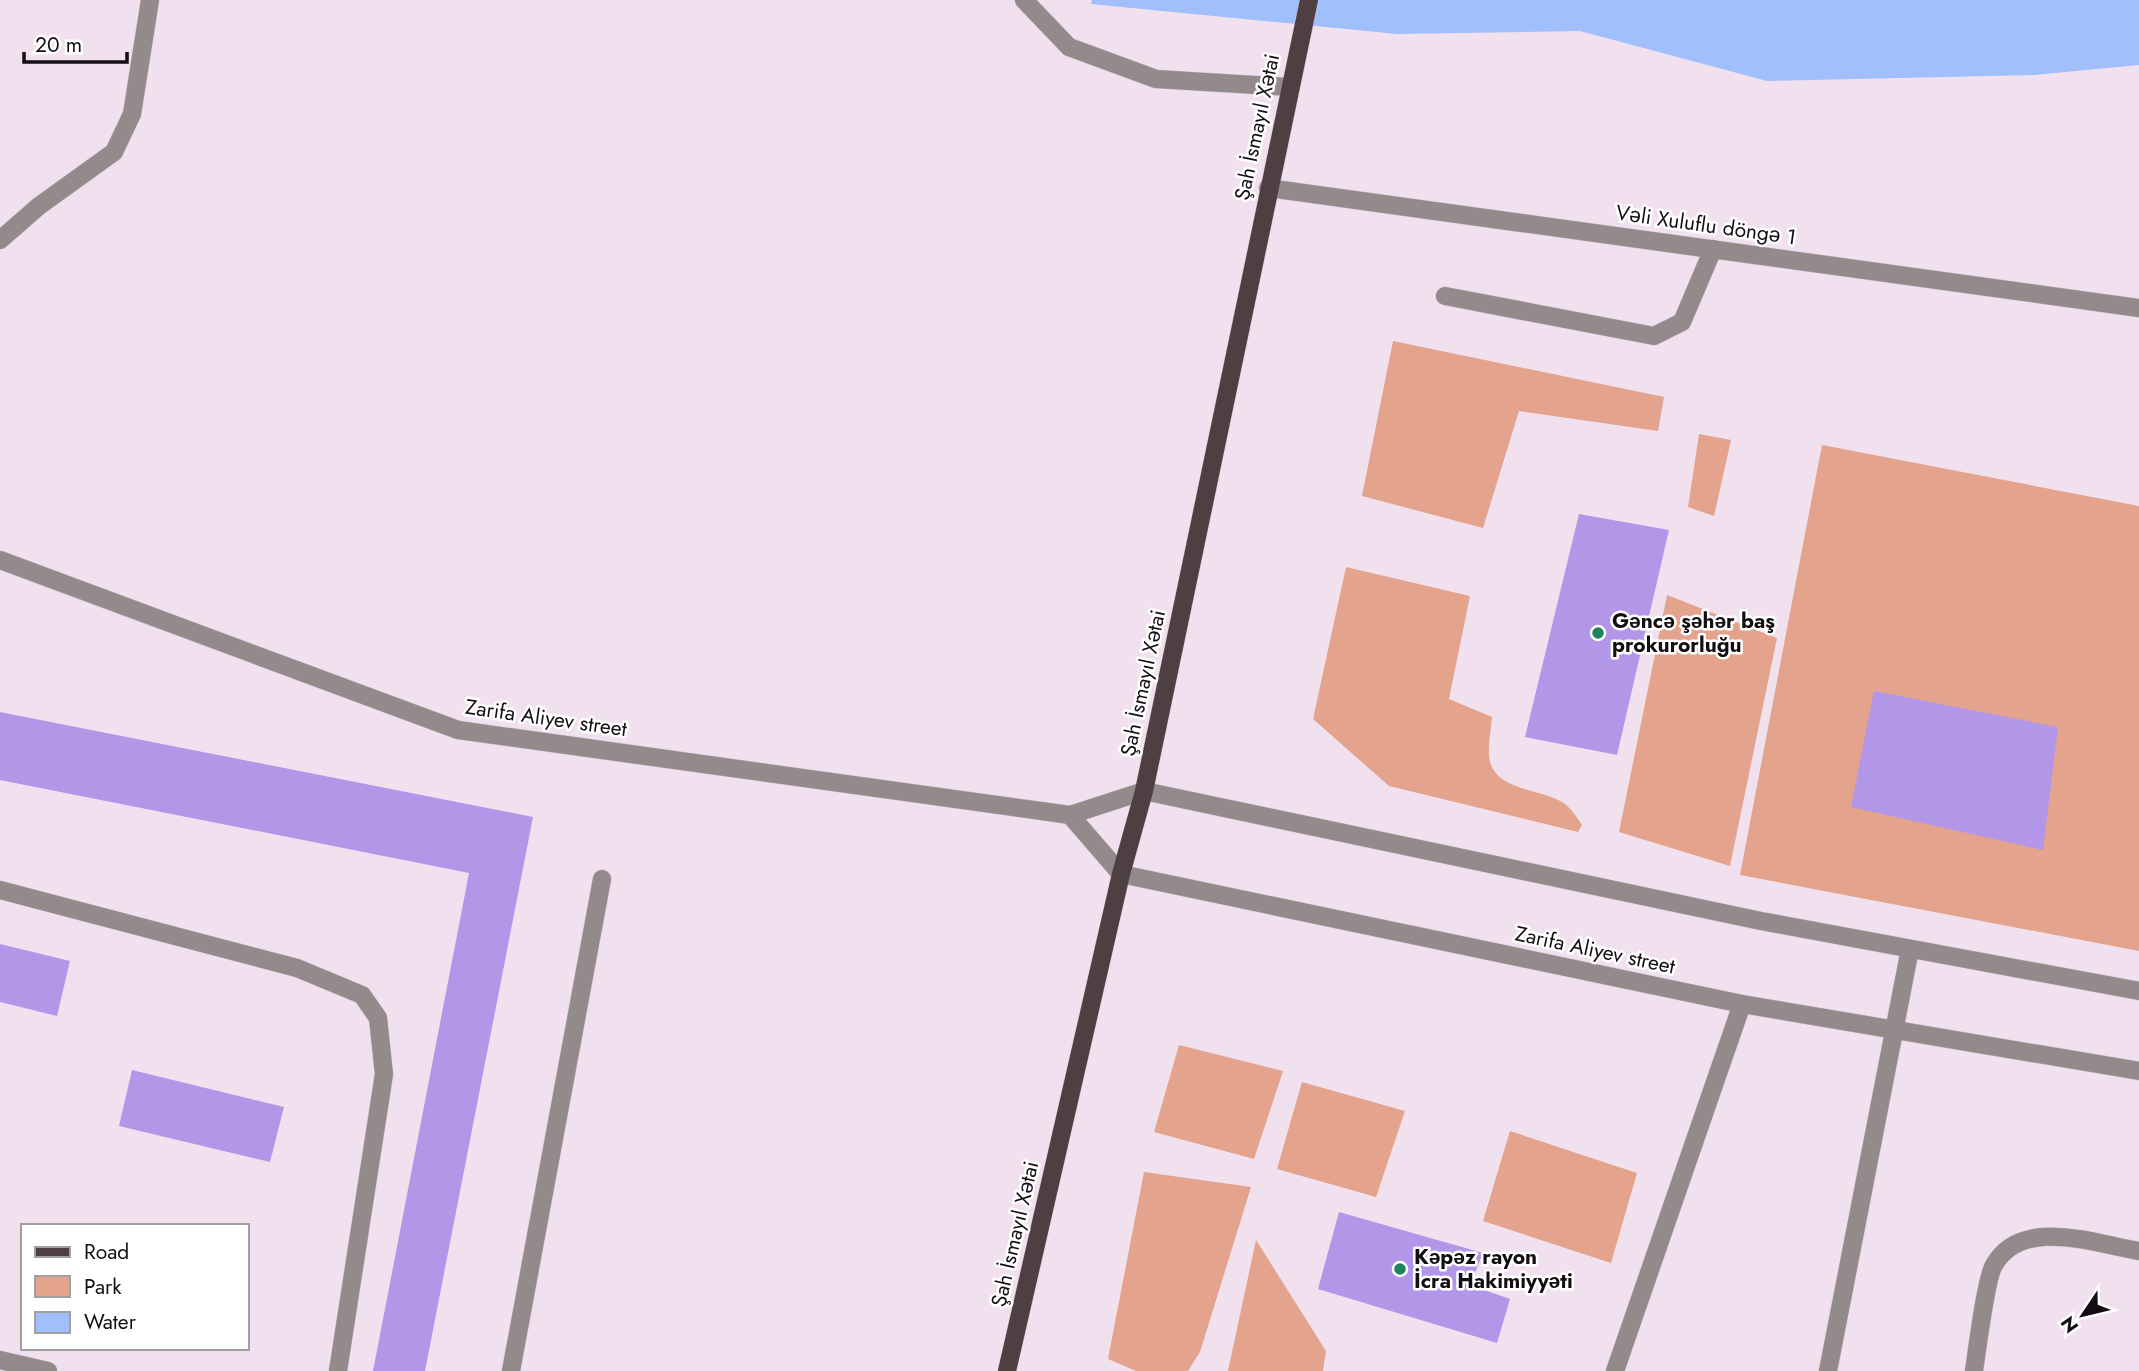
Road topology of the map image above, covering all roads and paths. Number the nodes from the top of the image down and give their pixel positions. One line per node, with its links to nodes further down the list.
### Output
1 (150, 0): 6 (street)
2 (1024, 0): 4 (street)
3 (1309, 0): 4 (main road, Şah İsmayıl Xətai)
4 (1289, 87): 5 (main road, Şah İsmayıl Xətai)
5 (1268, 188): 7 (street, Vəli Xuluflu döngə 1); 11 (main road, Şah İsmayıl Xətai)
6 (0, 240)
7 (1713, 249): 8 (street); 9 (street, Vəli Xuluflu döngə 1)
8 (1445, 296)
9 (2139, 308)
10 (0, 560): 12 (street, Zarifa Aliyev street)
11 (1144, 791): 12 (street, Zarifa Aliyev street); 13 (main road, Şah İsmayıl Xətai); 16 (street, Zarifa Aliyev street)
12 (1070, 815): 13 (street)
13 (1121, 874): 18 (street, Zarifa Aliyev street); 26 (main road, Şah İsmayıl Xətai)
14 (602, 879): 25 (street)
15 (0, 890): 24 (street)
16 (1910, 949): 17 (street, Zarifa Aliyev street); 19 (street)
17 (2139, 991)
18 (1742, 1004): 19 (street, Zarifa Aliyev street); 27 (street)
19 (1896, 1030): 20 (street, Zarifa Aliyev street); 28 (street)
20 (2139, 1071)
21 (2139, 1251): 29 (street)
22 (0, 1360): 23 (street)
23 (48, 1371)
24 (338, 1371)
25 (511, 1371)
26 (1007, 1371)
27 (1615, 1371)
28 (1828, 1371)
29 (1974, 1371)

